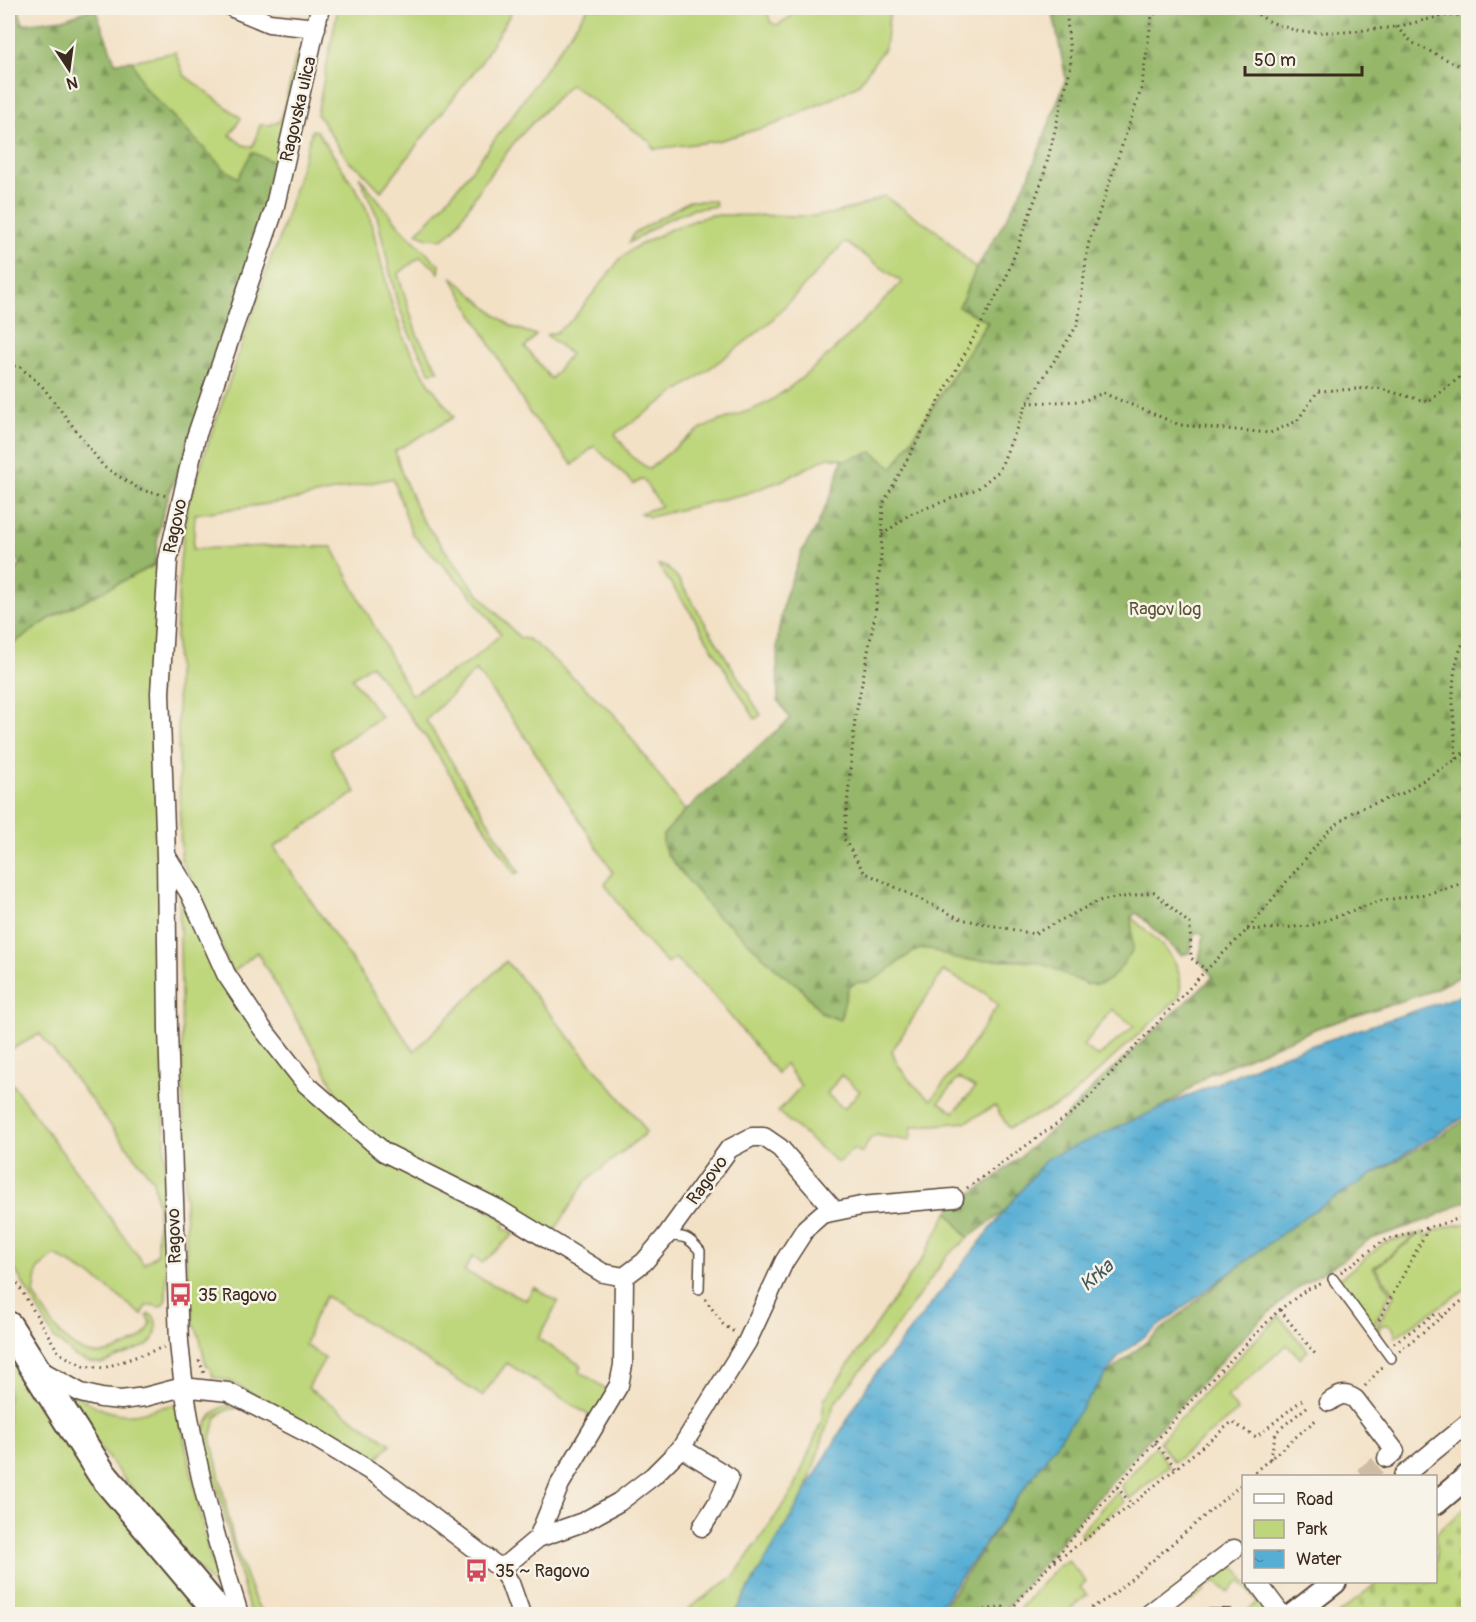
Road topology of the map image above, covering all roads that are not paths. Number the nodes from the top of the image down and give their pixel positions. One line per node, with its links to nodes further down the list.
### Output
1 (233, 8): 3 (street)
2 (320, 8): 3 (street, Ragovska ulica)
3 (316, 28): 4 (street, Ragovska ulica)
4 (274, 210): 5 (street, Ragovo)
5 (166, 856): 9 (street); 15 (street, Ragovo)
6 (954, 1198): 7 (street)
7 (834, 1210): 8 (street, Ragovo); 18 (street)
8 (666, 1236): 9 (street, Ragovo); 11 (lane)
9 (624, 1277): 24 (street)
10 (1333, 1279): 13 (lane)
11 (699, 1289)
12 (8, 1326): 14 (main road)
13 (1388, 1354)
14 (29, 1363): 15 (street); 29 (main road)
15 (183, 1387): 26 (street); 30 (street, Ragovo)
16 (1329, 1402): 19 (street)
17 (1468, 1423): 20 (street)
18 (681, 1448): 23 (street); 24 (street)
19 (1387, 1458)
20 (1404, 1475)
21 (1468, 1476): 22 (street)
22 (1437, 1502)
23 (702, 1527)
24 (538, 1538): 26 (street)
25 (1240, 1552): 32 (street)
26 (501, 1569): 31 (street)
27 (1258, 1583): 35 (street)
28 (1333, 1583): 36 (street)
29 (215, 1611)
30 (239, 1614)
31 (521, 1614)
32 (1149, 1614)
33 (1210, 1614): 34 (lane)
34 (1227, 1614)
35 (1281, 1614)
36 (1294, 1614)

